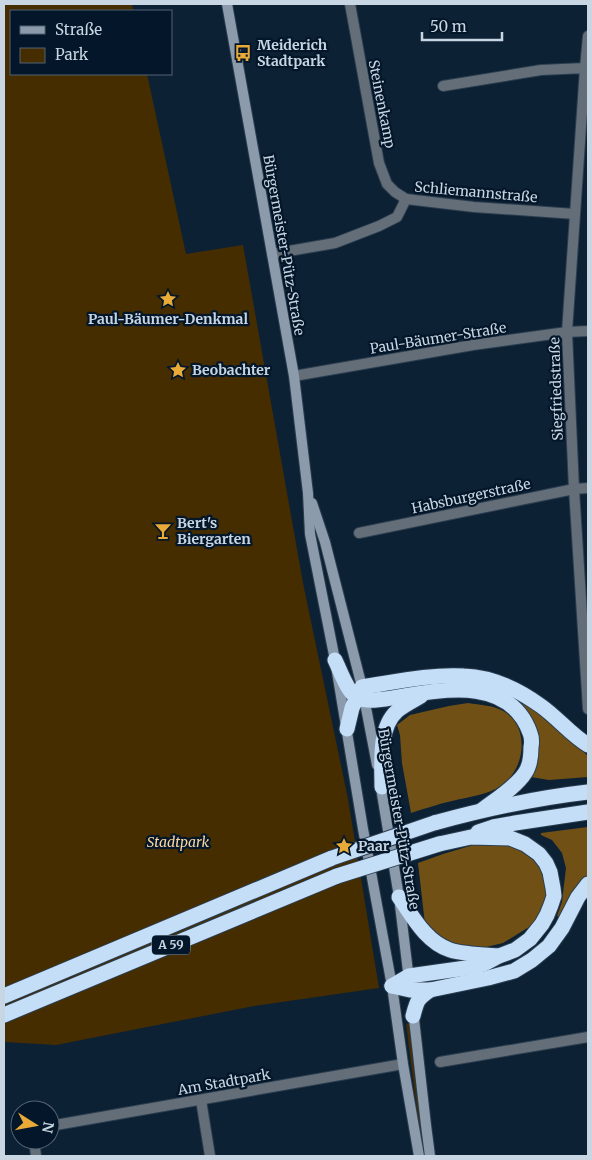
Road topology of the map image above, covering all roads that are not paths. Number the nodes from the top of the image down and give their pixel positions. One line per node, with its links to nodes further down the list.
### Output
1 (227, 4): 8 (main road, Bürgermeister-Pütz-Straße)
2 (350, 4): 6 (street, Steinenkamp)
3 (588, 36): 4 (street, Siegfriedstraße)
4 (587, 68): 5 (street); 7 (street, Siegfriedstraße)
5 (443, 86)
6 (406, 199): 7 (street, Schliemannstraße); 8 (street, Schliemannstraße)
7 (575, 214): 10 (street, Siegfriedstraße)
8 (272, 254): 11 (main road, Bürgermeister-Pütz-Straße)
9 (588, 331): 10 (street, Paul-Bäumer-Straße)
10 (567, 332): 11 (street, Paul-Bäumer-Straße); 13 (street, Siegfriedstraße)
11 (294, 376): 14 (main road, Bürgermeister-Pütz-Straße)
12 (588, 488): 13 (street, Habsburgerstraße)
13 (574, 489): 15 (street, Habsburgerstraße); 19 (street, Siegfriedstraße)
14 (308, 493): 16 (main road, Bürgermeister-Pütz-Straße); 18 (main road, Bürgermeister-Pütz-Straße)
15 (359, 533)
16 (335, 660): 18 (highway); 20 (main road, Bürgermeister-Pütz-Straße)
17 (428, 692): 18 (highway); 22 (highway); 24 (highway)
18 (361, 695): 20 (highway); 21 (highway); 22 (main road, Bürgermeister-Pütz-Straße)
19 (588, 710)
20 (347, 729): 31 (main road, Bürgermeister-Pütz-Straße)
21 (588, 745)
22 (382, 788): 28 (main road, Bürgermeister-Pütz-Straße)
23 (588, 792): 24 (highway, A 59)
24 (482, 810): 33 (highway, A 59, bridge)
25 (588, 812): 26 (highway, A 59)
26 (471, 837): 29 (highway); 34 (highway, A 59, bridge)
27 (588, 884): 32 (highway)
28 (399, 897): 29 (highway); 30 (main road, Bürgermeister-Pütz-Straße)
29 (499, 956): 30 (highway)
30 (410, 983): 31 (highway); 32 (highway); 35 (main road, Bürgermeister-Pütz-Straße)
31 (392, 986): 38 (main road, Bürgermeister-Pütz-Straße)
32 (430, 990): 35 (highway)
33 (4, 996)
34 (4, 1015)
35 (413, 1016): 43 (main road, Bürgermeister-Pütz-Straße)
36 (588, 1037): 37 (street)
37 (440, 1062)
38 (403, 1064): 39 (street, Am Stadtpark); 42 (main road, Bürgermeister-Pütz-Straße)
39 (201, 1100): 40 (street, Am Stadtpark); 41 (street)
40 (60, 1124)
41 (210, 1156)
42 (419, 1156)
43 (430, 1156)

